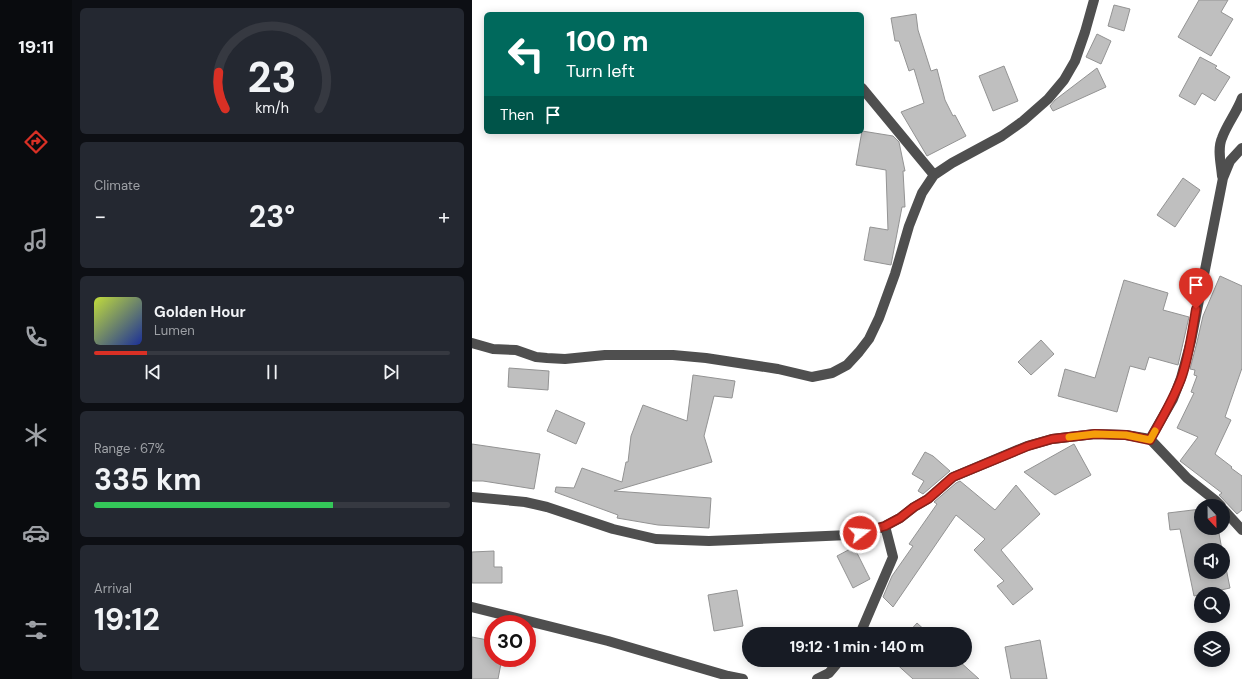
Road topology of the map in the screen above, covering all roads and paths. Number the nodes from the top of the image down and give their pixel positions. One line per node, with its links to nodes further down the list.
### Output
1 (1094, 0): 5 (street)
2 (864, 90): 5 (street)
3 (1242, 98): 6 (street)
4 (1242, 148): 6 (street)
5 (934, 175): 7 (street)
6 (1222, 178): 8 (street)
7 (472, 343)
8 (1150, 440): 10 (street); 12 (street)
9 (472, 497): 12 (street)
10 (1215, 499)
11 (1230, 517): 13 (street)
12 (885, 526): 15 (street)
13 (1242, 530)
14 (472, 607): 17 (street)
15 (863, 627)
16 (834, 667): 18 (street)
17 (743, 679)
18 (817, 679)

